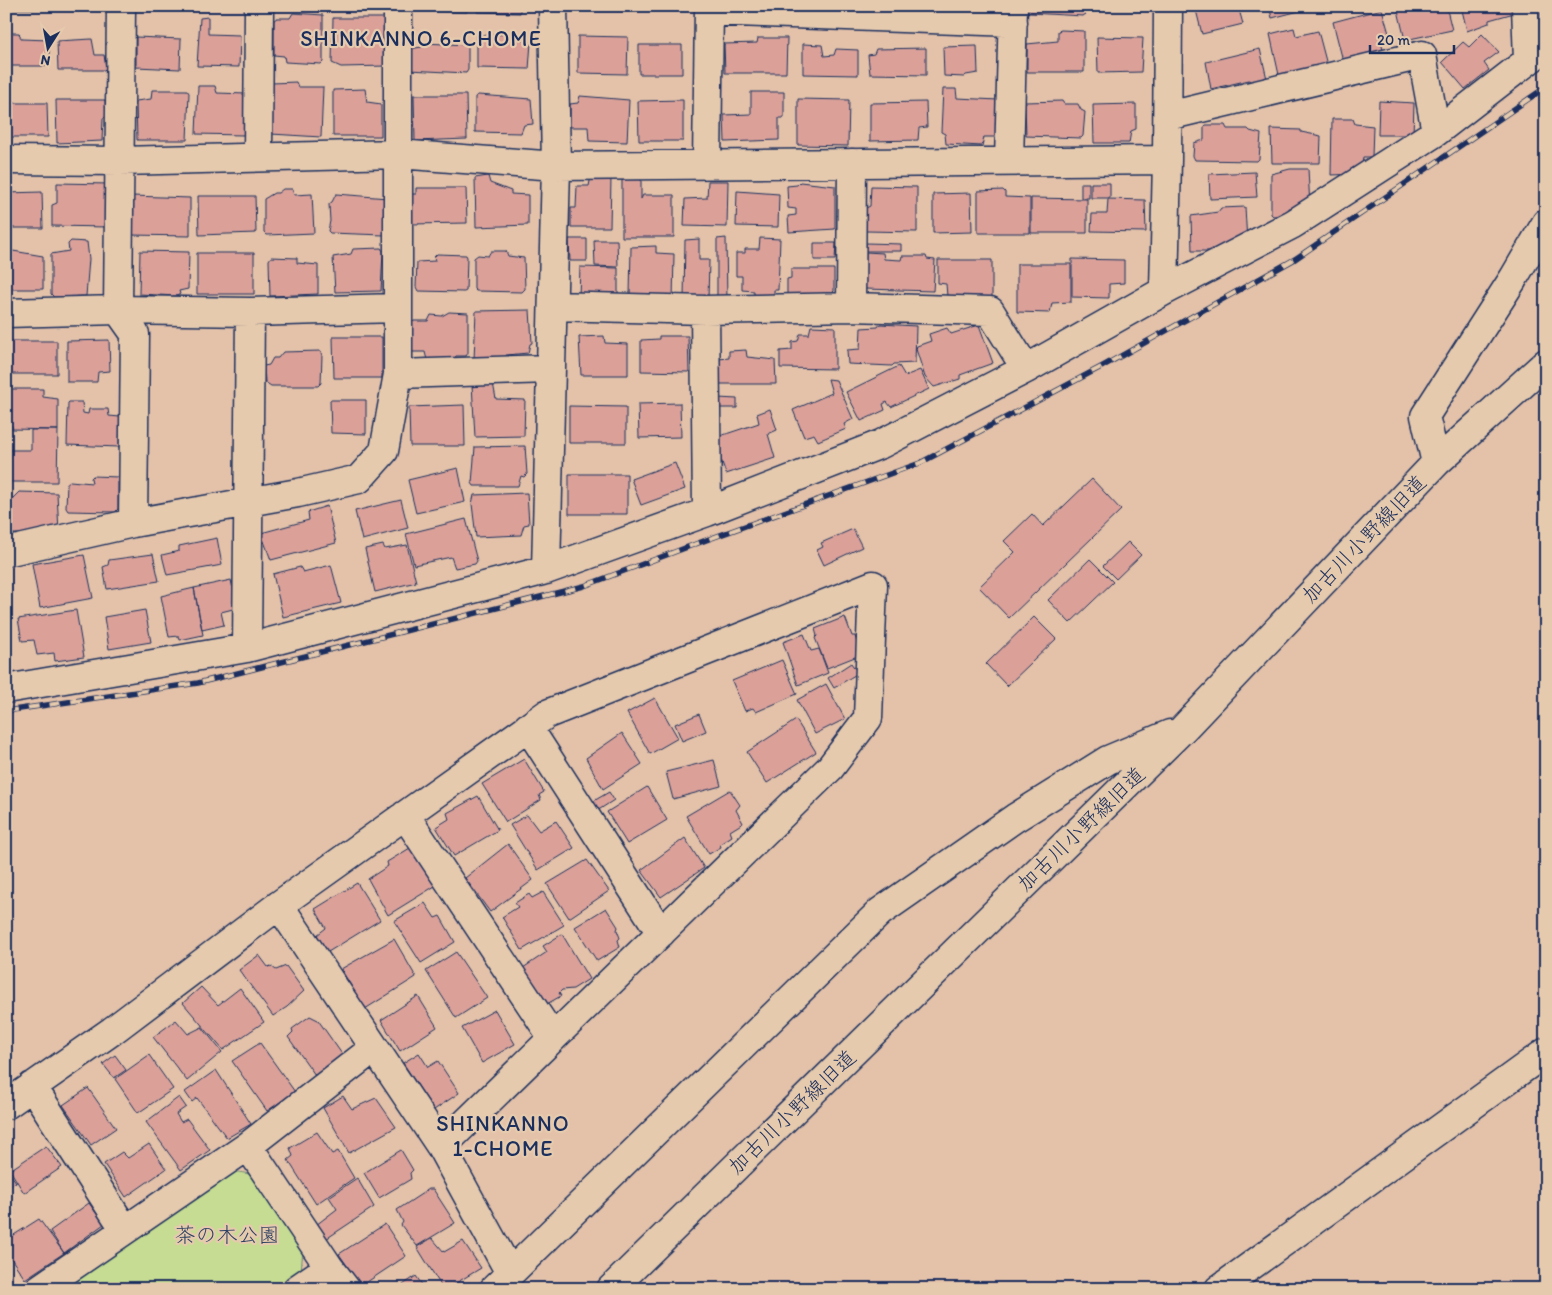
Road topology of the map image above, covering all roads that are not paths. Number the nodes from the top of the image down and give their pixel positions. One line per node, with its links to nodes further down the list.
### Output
1 (121, 6): 15 (street)
2 (259, 6): 12 (street)
3 (398, 6): 11 (street)
4 (553, 6): 19 (street)
5 (1168, 6): 9 (street)
6 (1526, 6): 10 (street)
7 (709, 9): 8 (street); 18 (street)
8 (1013, 14): 16 (street)
9 (1168, 116): 10 (street); 14 (street)
10 (1436, 132): 21 (street)
11 (398, 154): 12 (street); 19 (street); 24 (street)
12 (258, 157): 15 (street)
13 (6, 160): 15 (street)
14 (1167, 160): 16 (street); 21 (street)
15 (120, 161): 25 (street)
16 (1009, 161): 17 (street)
17 (852, 163): 18 (street); 23 (street)
18 (706, 164): 19 (street)
19 (556, 166): 22 (street)
20 (1546, 223): 33 (street)
21 (1164, 290): 31 (street)
22 (552, 306): 26 (street); 30 (street)
23 (851, 307): 26 (street); 31 (street)
24 (397, 308): 27 (street); 32 (street)
25 (118, 310): 27 (street); 28 (street); 36 (street)
26 (705, 310): 35 (street)
27 (250, 312): 34 (street)
28 (6, 313)
29 (1546, 362): 33 (street, 加古川小野線旧道)
30 (551, 369): 32 (street); 38 (street)
31 (1026, 369): 35 (street)
32 (398, 374): 34 (street)
33 (1436, 463): 42 (street, 加古川小野線旧道)
34 (248, 501): 36 (street); 39 (street)
35 (707, 512): 38 (street)
36 (133, 523): 37 (street)
37 (6, 552)
38 (546, 570): 39 (street)
39 (247, 648): 40 (street)
40 (6, 689)
41 (528, 727): 43 (street); 45 (street); 45 (street)
42 (1183, 729): 55 (street); 59 (street, 加古川小野線旧道)
43 (405, 815): 44 (street); 46 (street)
44 (279, 904): 47 (street); 49 (street)
45 (661, 933): 46 (street)
46 (553, 1038): 52 (street)
47 (374, 1048): 51 (street); 52 (street)
48 (1546, 1052): 60 (street)
49 (32, 1086): 50 (street); 53 (street)
50 (6, 1105)
51 (248, 1146): 53 (street); 54 (street)
52 (441, 1147): 55 (street)
53 (125, 1230): 56 (street)
54 (329, 1267): 57 (street); 58 (street)
55 (502, 1281)
56 (44, 1288)
57 (297, 1289)
58 (346, 1289)
59 (611, 1289)
60 (1219, 1289)

